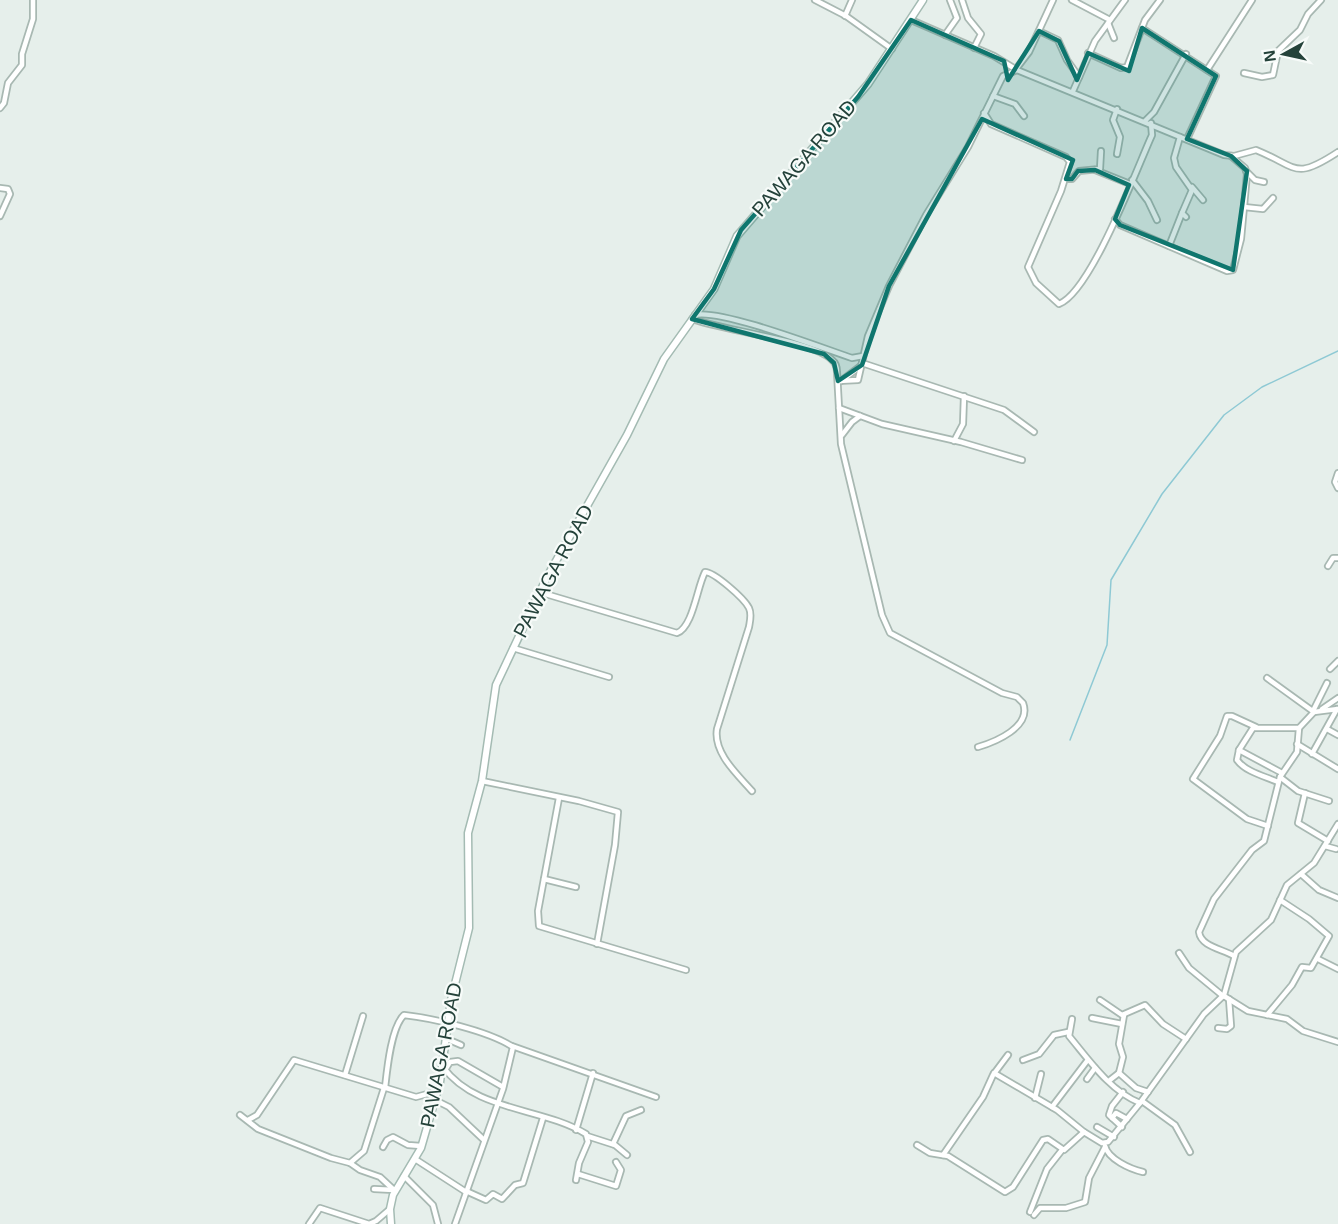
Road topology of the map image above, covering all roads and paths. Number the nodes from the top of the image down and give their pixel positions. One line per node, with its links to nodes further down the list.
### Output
1 (33, 0): 32 (street)
2 (815, 0): 13 (street)
3 (852, 0): 13 (street)
4 (923, 0): 14 (main road, PAWAGA ROAD)
5 (950, 0): 18 (street)
6 (962, 0): 20 (street)
7 (1053, 0): 17 (street)
8 (1071, 0): 15 (street)
9 (1125, 0): 15 (street)
10 (1160, 0): 16 (street)
11 (1252, 0): 26 (street)
12 (1321, 0): 27 (street)
13 (845, 16): 21 (street)
14 (911, 20): 18 (street); 21 (main road, PAWAGA ROAD)
15 (1109, 21): 19 (street); 22 (street)
16 (1142, 28): 22 (street); 23 (street)
17 (1040, 31): 25 (street); 29 (street)
18 (945, 35): 20 (street)
19 (1114, 38)
20 (974, 48): 24 (street)
21 (892, 49): 58 (main road, PAWAGA ROAD)
22 (1088, 53): 29 (street)
23 (1185, 54): 26 (street); 36 (street)
24 (1004, 61): 25 (street); 28 (street)
25 (1017, 69): 28 (street); 30 (street)
26 (1207, 70): 39 (street)
27 (1244, 73)
28 (1004, 75): 31 (street)
29 (1079, 77): 30 (street)
30 (1073, 91): 33 (street)
31 (993, 96): 34 (street); 35 (street)
32 (0, 108)
33 (1117, 109): 36 (street); 42 (street)
34 (984, 112): 46 (street); 59 (street)
35 (1024, 116)
36 (1145, 121): 37 (street)
37 (1151, 123): 38 (street); 47 (street)
38 (1180, 137): 39 (street); 49 (street)
39 (1187, 139): 43 (street)
40 (1101, 151): 44 (street)
41 (1338, 152): 43 (street)
42 (1117, 153)
43 (1231, 156): 45 (street)
44 (1095, 170): 46 (street); 47 (street)
45 (1247, 172): 48 (street); 53 (street)
46 (1066, 179): 55 (street)
47 (1131, 182): 55 (street); 56 (street)
48 (1264, 182)
49 (1192, 187): 52 (street); 57 (street)
50 (0, 188): 54 (street)
51 (1273, 198): 53 (street)
52 (1203, 200)
53 (1244, 207): 57 (street)
54 (0, 216)
55 (1115, 219): 57 (street)
56 (1157, 220)
57 (1168, 246)
58 (693, 317): 59 (street); 60 (street); 72 (main road, PAWAGA ROAD)
59 (862, 361): 60 (street); 60 (street); 61 (street)
60 (839, 381): 62 (street)
61 (964, 396): 64 (street); 66 (street)
62 (839, 408): 63 (street); 65 (street)
63 (860, 416): 65 (street); 66 (street)
64 (1034, 432)
65 (840, 437): 87 (street)
66 (954, 441): 67 (street)
67 (1022, 460)
68 (1338, 473): 69 (street)
69 (1338, 488)
70 (1338, 558): 71 (street)
71 (1328, 566)
72 (539, 592): 73 (main road, PAWAGA ROAD); 93 (street)
73 (513, 648): 76 (street); 92 (main road, PAWAGA ROAD)
74 (1338, 662): 75 (street)
75 (1329, 669)
76 (609, 677)
77 (1267, 678): 81 (street)
78 (1327, 683): 81 (street)
79 (1338, 698): 81 (street)
80 (1337, 709): 81 (street); 84 (street)
81 (1316, 711): 83 (street)
82 (1256, 727): 83 (street); 88 (street); 98 (street)
83 (1299, 728): 86 (street)
84 (1327, 729): 85 (street); 89 (street)
85 (1338, 735)
86 (1297, 744): 89 (street); 91 (street)
87 (978, 747)
88 (1239, 750): 91 (street); 91 (street)
89 (1312, 754): 90 (street)
90 (1338, 769)
91 (1280, 777): 94 (street); 98 (street)
92 (482, 781): 95 (street); 121 (main road, PAWAGA ROAD)
93 (752, 791)
94 (1305, 793): 96 (street); 99 (street)
95 (559, 798): 102 (street); 106 (street)
96 (1329, 801)
97 (1338, 824): 99 (street)
98 (1268, 825): 108 (street)
99 (1326, 843): 100 (street); 101 (street)
100 (1336, 849)
101 (1300, 874): 104 (street); 105 (street)
102 (544, 879): 103 (street); 106 (street)
103 (576, 887)
104 (1338, 898)
105 (1280, 900): 108 (street); 109 (street)
106 (597, 944): 111 (street)
107 (1179, 953): 112 (street)
108 (1234, 956): 112 (street)
109 (1318, 958): 110 (street); 116 (street)
110 (1338, 969)
111 (686, 970)
112 (1223, 996): 113 (street); 125 (street)
113 (1229, 999): 116 (street); 122 (street)
114 (1100, 1000): 115 (street)
115 (1124, 1015): 120 (street); 125 (street)
116 (1267, 1015): 126 (street)
117 (363, 1016): 138 (street)
118 (1092, 1018): 120 (street)
119 (1072, 1019): 123 (street)
120 (1122, 1024): 136 (street)
121 (450, 1025): 124 (main road, PAWAGA ROAD); 128 (street); 142 (street)
122 (1218, 1028)
123 (1068, 1032): 130 (street); 131 (street)
124 (447, 1039): 127 (street); 133 (main road, PAWAGA ROAD)
125 (1186, 1039): 145 (street)
126 (1338, 1042)
127 (461, 1045)
128 (512, 1046): 134 (street); 141 (street)
129 (1008, 1055): 135 (street)
130 (1023, 1060)
131 (1087, 1061): 132 (street); 151 (street)
132 (1095, 1068): 139 (street); 140 (street)
133 (444, 1069): 141 (street); 143 (main road, PAWAGA ROAD); 150 (street)
134 (593, 1073): 146 (street); 160 (street)
135 (994, 1073): 147 (street); 173 (street)
136 (1119, 1073): 140 (street); 145 (street)
137 (1041, 1074): 147 (street)
138 (345, 1075): 142 (street); 157 (street)
139 (1087, 1079)
140 (1110, 1080): 144 (street)
141 (503, 1087): 150 (street)
142 (385, 1088): 143 (street); 176 (street)
143 (438, 1091): 148 (main road, PAWAGA ROAD)
144 (1123, 1092): 149 (street); 155 (street)
145 (1148, 1092): 149 (street)
146 (656, 1097)
147 (1035, 1098): 151 (street)
148 (435, 1100): 164 (street); 168 (main road, PAWAGA ROAD)
149 (1141, 1102): 156 (street); 171 (street)
150 (498, 1103): 154 (street); 164 (street)
151 (1052, 1107): 161 (street)
152 (641, 1110): 165 (street)
153 (240, 1115): 157 (street)
154 (543, 1118): 160 (street); 183 (street)
155 (1112, 1118): 156 (street); 159 (street)
156 (1127, 1119): 159 (street)
157 (248, 1120): 176 (street)
158 (1097, 1127): 163 (street)
159 (1122, 1127): 163 (street)
160 (576, 1130): 162 (street)
161 (1084, 1132): 167 (street); 170 (street)
162 (587, 1136): 165 (street); 178 (street)
163 (1114, 1137): 167 (street)
164 (484, 1140): 183 (street)
165 (613, 1144): 172 (street)
166 (917, 1145): 173 (street)
167 (1105, 1145): 170 (street); 177 (street)
168 (421, 1146): 169 (street); 174 (main road, PAWAGA ROAD)
169 (383, 1147)
170 (1062, 1150): 173 (street)
171 (1190, 1152)
172 (627, 1155)
173 (943, 1155)
174 (415, 1160): 179 (main road, PAWAGA ROAD); 183 (street)
175 (616, 1162): 178 (street)
176 (351, 1163): 182 (street)
177 (1143, 1172)
178 (578, 1174): 180 (street)
179 (404, 1176): 182 (main road, PAWAGA ROAD); 187 (street)
180 (576, 1180)
181 (374, 1189): 182 (street)
182 (394, 1191): 184 (main road, PAWAGA ROAD)
183 (466, 1192): 188 (street)
184 (390, 1209): 185 (street); 186 (main road, PAWAGA ROAD)
185 (309, 1224)
186 (392, 1224)
187 (438, 1224)
188 (455, 1224)

